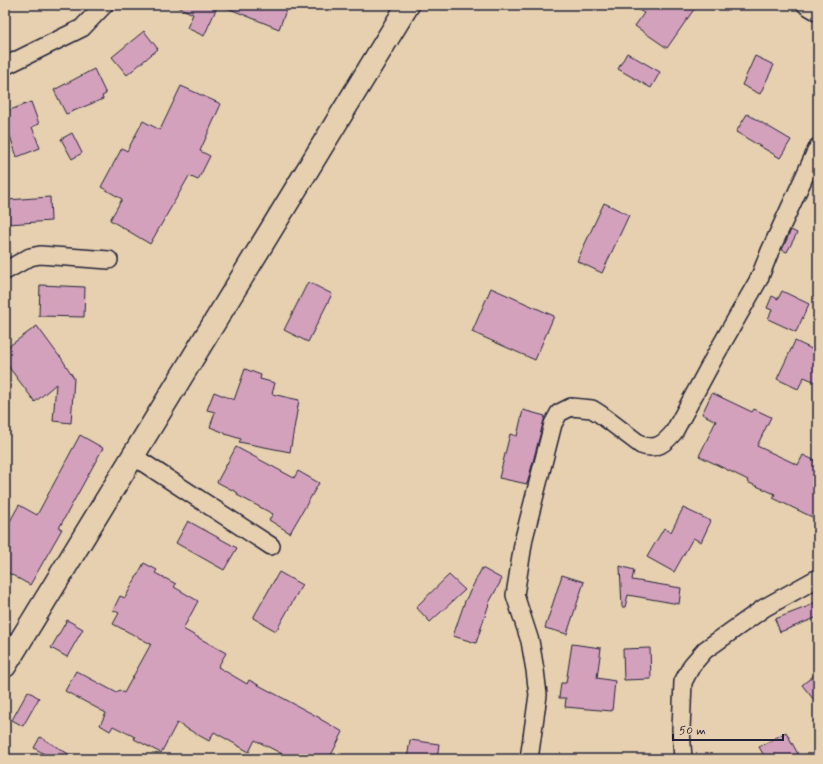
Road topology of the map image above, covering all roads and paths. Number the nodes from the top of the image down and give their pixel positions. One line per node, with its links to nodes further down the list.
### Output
1 (104, 5): 5 (street)
2 (408, 5): 9 (main road)
3 (806, 5): 4 (street)
4 (818, 12)
5 (5, 66)
6 (818, 147): 13 (street)
7 (109, 260): 8 (street)
8 (5, 271)
9 (133, 456): 10 (street); 12 (main road)
10 (271, 546)
11 (818, 578): 14 (street)
12 (5, 665)
13 (529, 759)
14 (683, 759)

